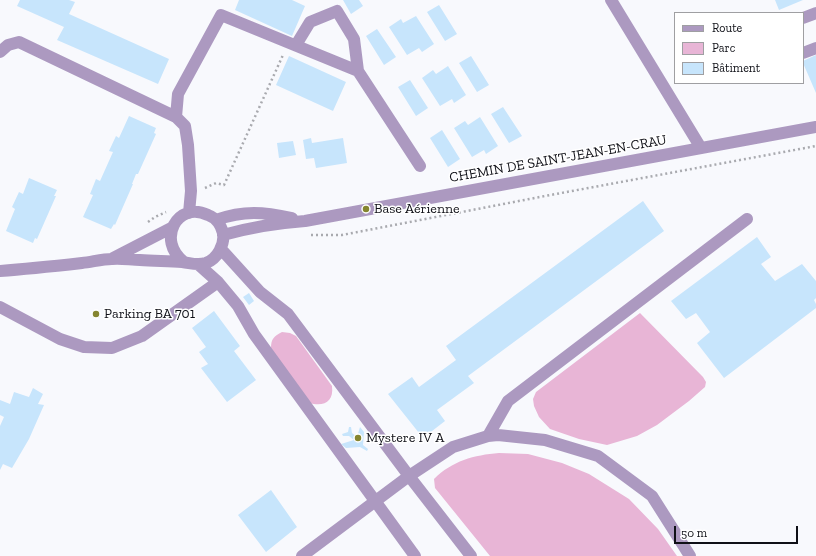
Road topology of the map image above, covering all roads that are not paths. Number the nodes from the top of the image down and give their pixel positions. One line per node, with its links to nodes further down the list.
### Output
1 (611, 0): 11 (street)
2 (816, 13): 3 (street)
3 (804, 18)
4 (294, 44): 8 (street); 8 (street); 9 (street)
5 (816, 48): 7 (street)
6 (0, 52): 9 (street)
7 (804, 53)
8 (358, 71): 12 (street)
9 (176, 117): 13 (street)
10 (816, 127): 11 (street, CHEMIN DE SAINT-JEAN-EN-CRAU)
11 (701, 148): 16 (street, CHEMIN DE SAINT-JEAN-EN-CRAU)
12 (420, 166)
13 (186, 214): 15 (street); 17 (street)
14 (746, 219): 26 (street)
15 (216, 220): 16 (street); 18 (street)
16 (305, 221): 18 (street, CHEMIN DE SAINT-JEAN-EN-CRAU)
17 (173, 227): 20 (street); 21 (street)
18 (223, 235): 19 (street)
19 (221, 249): 22 (street); 27 (street)
20 (112, 259): 21 (street); 23 (street)
21 (184, 262): 22 (street)
22 (199, 265): 24 (street)
23 (0, 271)
24 (218, 282): 25 (street); 28 (street)
25 (0, 307)
26 (488, 436): 27 (street); 32 (street)
27 (409, 476): 28 (street); 31 (street)
28 (374, 501): 29 (street); 30 (street)
29 (302, 556)
30 (415, 556)
31 (471, 556)
32 (690, 556)

